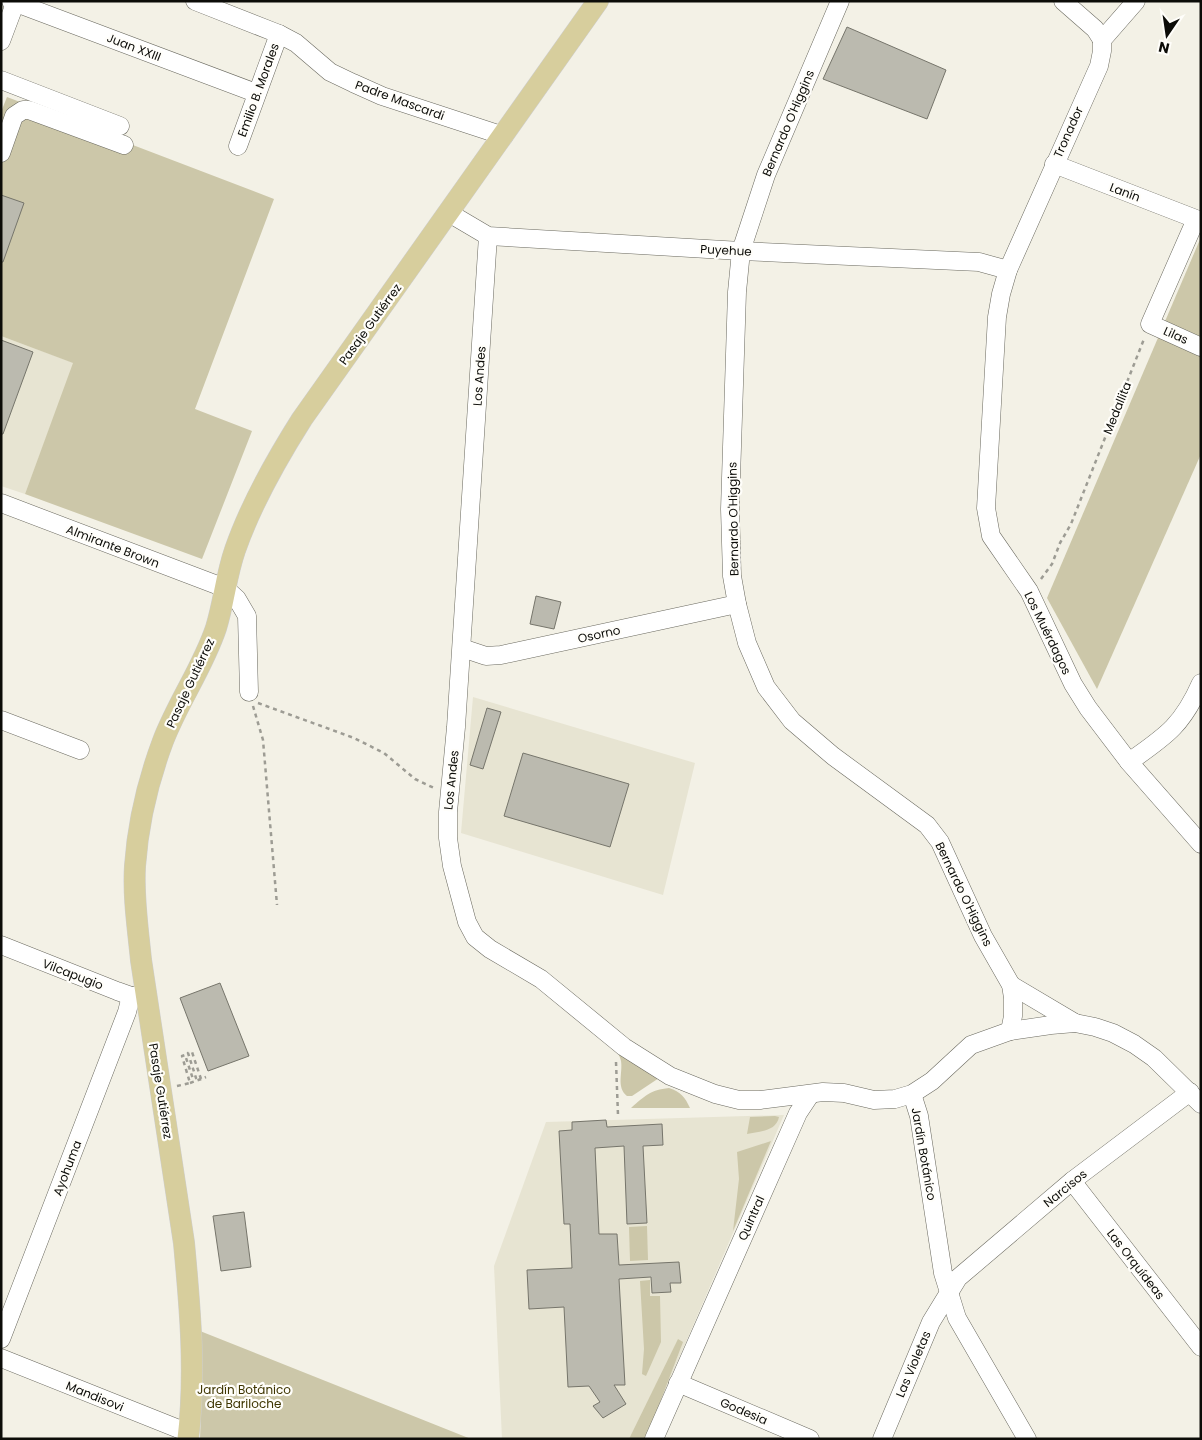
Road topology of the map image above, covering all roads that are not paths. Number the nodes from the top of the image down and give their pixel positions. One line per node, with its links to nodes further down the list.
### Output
1 (195, 1): 7 (street, Padre Mascardi)
2 (598, 1): 13 (main road, Pasaje Gutiérrez)
3 (840, 1): 20 (street, Bernardo O'Higgins)
4 (1063, 1): 8 (street)
5 (1136, 1): 8 (street)
6 (15, 2): 9 (street); 11 (street, Juan XXIII)
7 (279, 34): 11 (street, Emilio B. Morales); 13 (street, Padre Mascardi)
8 (1102, 40): 17 (street, Tronador)
9 (1, 41)
10 (1, 80): 12 (street)
11 (256, 93): 15 (street, Emilio B. Morales)
12 (120, 126)
13 (504, 136): 18 (main road, Pasaje Gutiérrez)
14 (124, 146): 16 (street)
15 (238, 146)
16 (1, 153)
17 (1054, 164): 21 (street, Tronador); 22 (street, Lanín)
18 (449, 213): 19 (street, Puyehue); 25 (main road, Pasaje Gutiérrez)
19 (488, 236): 20 (street, Puyehue); 27 (street, Los Andes)
20 (741, 251): 21 (street, Puyehue); 26 (street, Bernardo O'Higgins)
21 (1008, 270): 32 (street, Los Muérdagos)
22 (1150, 324): 23 (street, Lilas)
23 (1201, 346)
24 (1, 504): 25 (street, Almirante Brown)
25 (225, 588): 29 (street); 36 (main road, Pasaje Gutiérrez)
26 (737, 604): 27 (street, Osorno); 35 (street, Bernardo O'Higgins)
27 (462, 648): 40 (street, Los Andes)
28 (1201, 683): 32 (street)
29 (249, 692)
30 (1, 720): 31 (street)
31 (80, 750)
32 (1129, 762): 33 (street, Los Muérdagos)
33 (1201, 844)
34 (1, 945): 36 (street, Vilcapugio)
35 (1011, 985): 37 (street, Bernardo O'Higgins); 38 (street, Bernardo O'Higgins)
36 (139, 996): 44 (street, Ayohuma); 48 (main road, Pasaje Gutiérrez)
37 (1075, 1023): 38 (street, Jardín Botánico); 41 (street, Jardín Botánico)
38 (1010, 1031): 39 (street, Jardín Botánico)
39 (912, 1094): 40 (street); 43 (street, Jardín Botánico)
40 (810, 1095): 47 (street, Quintral)
41 (1195, 1098): 42 (street, Narcisos)
42 (1072, 1181): 43 (street, Narcisos); 45 (street, Las Orquídeas)
43 (948, 1292): 51 (street, Las Violetas); 52 (street, Jardín Botánico)
44 (1, 1339)
45 (1201, 1347)
46 (1, 1358): 48 (street, Mandisovi)
47 (678, 1383): 49 (street, Quintral); 50 (street, Godesia)
48 (188, 1436)
49 (654, 1439)
50 (810, 1439)
51 (882, 1439)
52 (1027, 1439)

